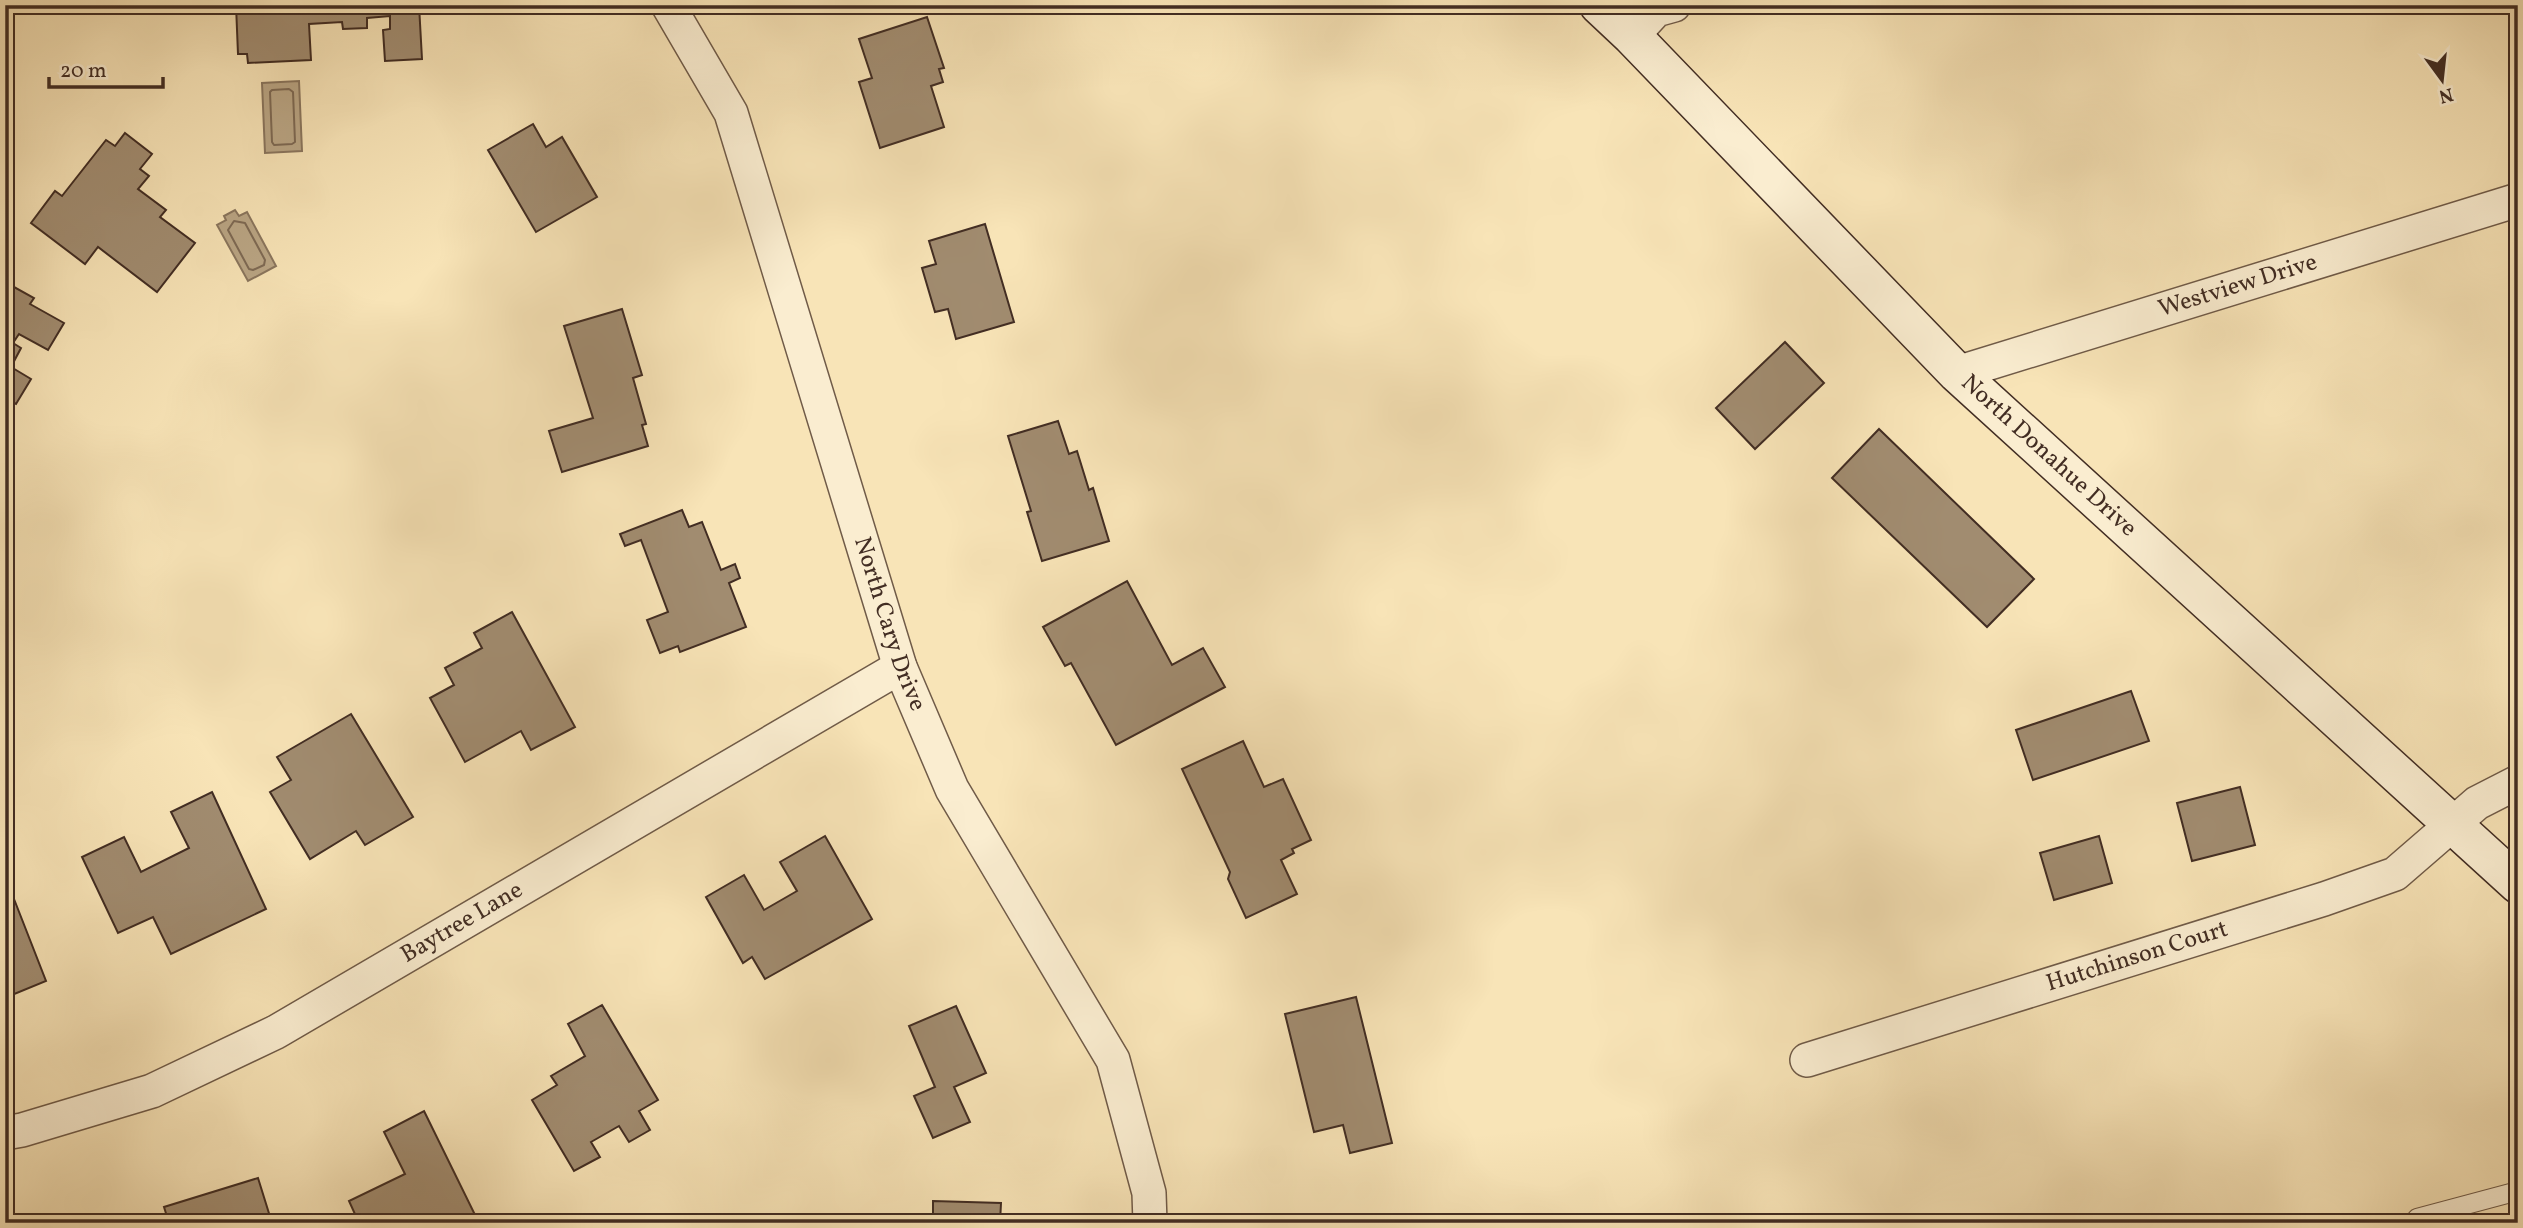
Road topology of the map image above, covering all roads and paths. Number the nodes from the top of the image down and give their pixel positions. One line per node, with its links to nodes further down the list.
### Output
1 (668, 5): 7 (street, North Cary Drive)
2 (1599, 5): 4 (street, North Donahue Drive)
3 (1674, 5): 4 (street)
4 (1632, 36): 6 (street, North Donahue Drive)
5 (2518, 200): 6 (street, Westview Drive)
6 (1958, 373): 9 (street, North Donahue Drive)
7 (900, 667): 12 (street, Baytree Lane); 14 (street, North Cary Drive)
8 (2518, 782): 9 (street, Hutchinson Court)
9 (2454, 824): 10 (street, North Donahue Drive); 11 (street, Hutchinson Court)
10 (2518, 884)
11 (1807, 1060)
12 (5, 1133)
13 (2518, 1191): 15 (lane)
14 (1150, 1223)
15 (2413, 1223)

